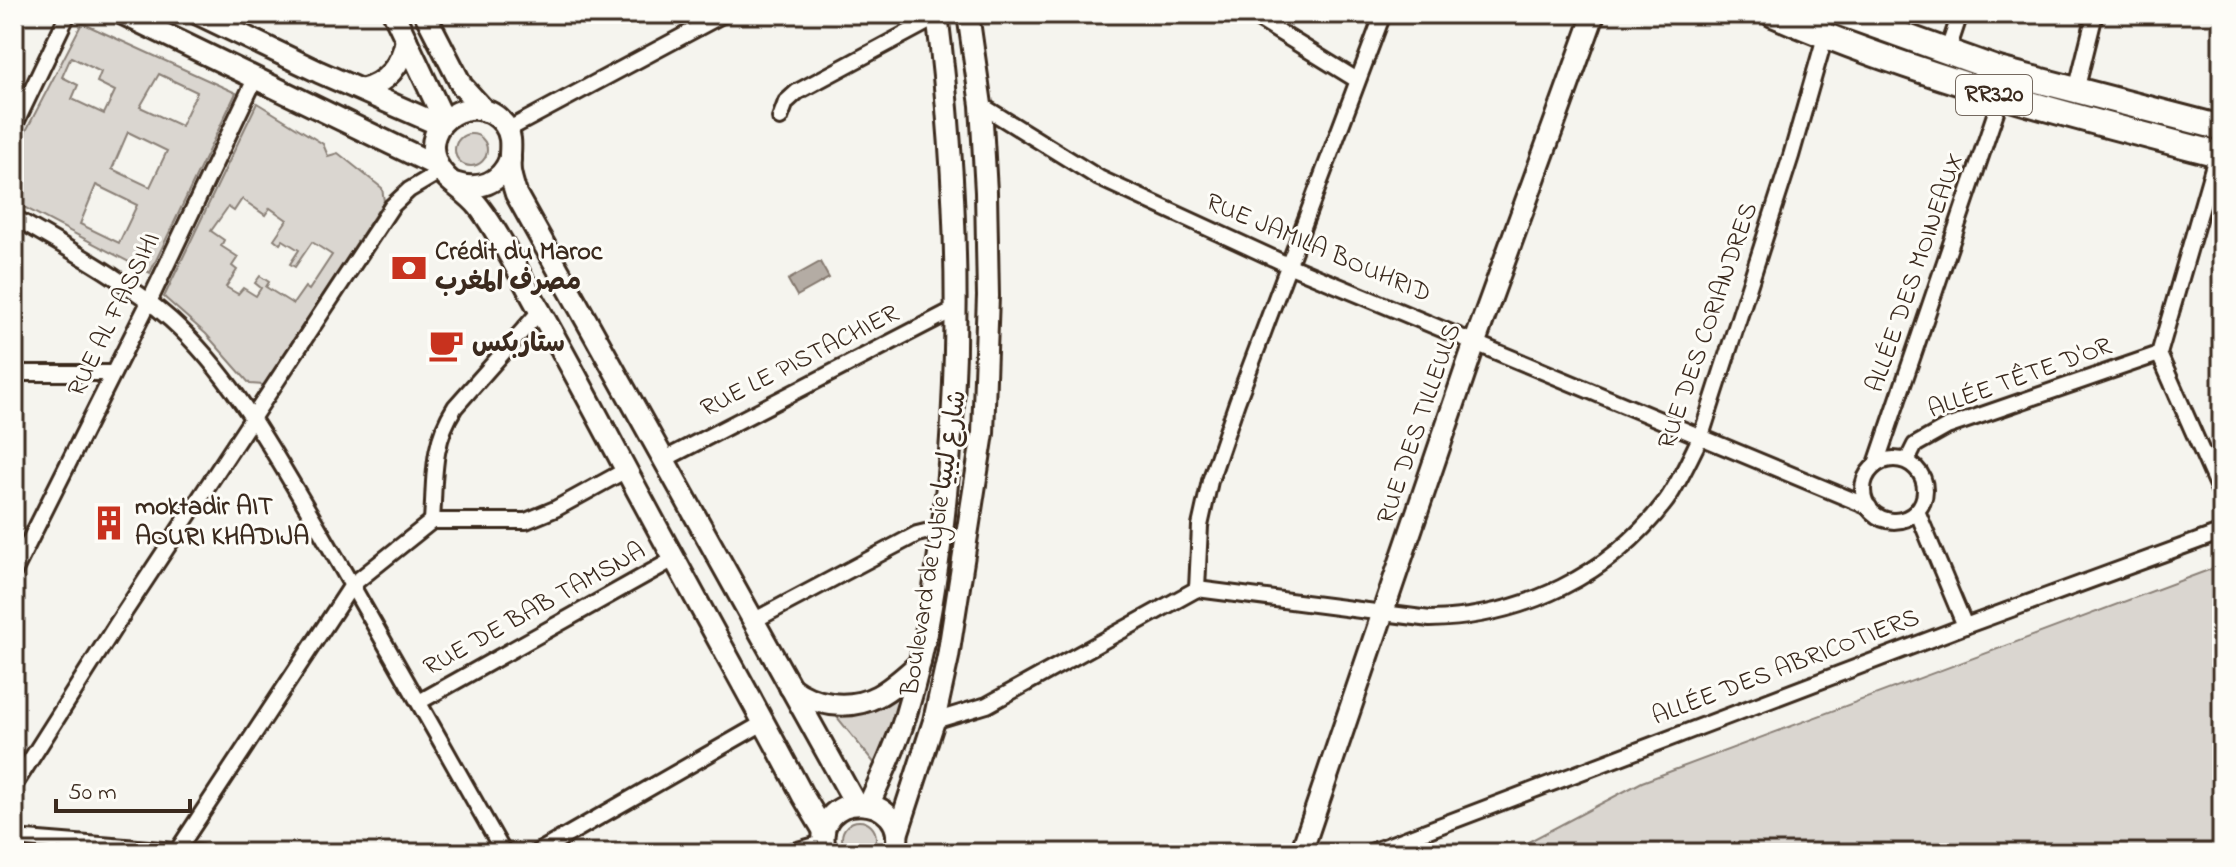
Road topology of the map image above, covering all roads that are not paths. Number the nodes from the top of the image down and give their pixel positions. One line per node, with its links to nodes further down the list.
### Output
1 (68, 14): 28 (street)
2 (123, 14): 19 (main road)
3 (198, 14): 21 (main road)
4 (394, 14): 17 (main road)
5 (425, 14): 25 (main road)
6 (724, 14): 30 (street)
7 (968, 14): 24 (main road, Boulevard de Lybie شارع ليبيا)
8 (1250, 14): 20 (street)
9 (1383, 14): 20 (street)
10 (1594, 14): 39 (main road, RUE DES TILLEULS)
11 (1773, 14): 16 (main road, RR320)
12 (1843, 14): 18 (main road, RR320)
13 (1960, 14): 18 (street)
14 (2095, 14): 22 (street)
15 (937, 16): 26 (street); 37 (main road, Boulevard de Lybie شارع ليبيا)
16 (1825, 37): 23 (main road, RR320); 44 (street, RUE DES CORIANDRES)
17 (406, 39): 21 (main road); 27 (main road)
18 (1947, 53): 22 (main road, RR320)
19 (256, 77): 33 (main road); 36 (street, RUE AL FASSIHI)
20 (1357, 80): 35 (street)
21 (361, 90): 27 (main road)
22 (2076, 91): 29 (main road, RR320)
23 (2001, 97): 31 (main road, RR320); 47 (street, ALLÉE DES MOINEAUX)
24 (981, 105): 35 (street, RUE JAMILA BOUHRID); 65 (main road, Boulevard de Lybie شارع ليبيا)
25 (485, 111): 27 (main road); 30 (main road)
26 (780, 118)
27 (442, 122): 33 (main road)
28 (14, 127)
29 (2222, 128)
30 (507, 130): 32 (main road)
31 (2220, 155): 40 (street)
32 (510, 159): 33 (main road); 45 (main road)
33 (444, 173): 38 (main road); 43 (street)
34 (14, 217): 36 (street)
35 (1288, 265): 39 (street, RUE JAMILA BOUHRID); 58 (street)
36 (149, 302): 42 (street, RUE AL FASSIHI); 43 (street)
37 (957, 308): 45 (street, RUE LE PISTACHIER); 53 (main road, Boulevard de Lybie شارع ليبيا)
38 (540, 311): 48 (main road); 52 (street)
39 (1475, 342): 44 (street, RUE JAMILA BOUHRID); 59 (main road, RUE DES TILLEULS)
40 (2159, 354): 46 (street, ALLÉE TÊTE D'OR); 49 (street)
41 (14, 373): 42 (street)
42 (113, 373): 56 (street, RUE AL FASSIHI)
43 (254, 419): 57 (street); 67 (street)
44 (1701, 436): 50 (street, RUE JAMILA BOUHRID); 59 (street, RUE DES CORIANDRES)
45 (665, 459): 60 (main road)
46 (1907, 461): 47 (street); 51 (street)
47 (1876, 464): 50 (street)
48 (626, 470): 52 (street); 55 (main road)
49 (2222, 497)
50 (1869, 507): 51 (street)
51 (1917, 511): 61 (street)
52 (432, 521): 57 (street)
53 (942, 528): 60 (street); 62 (main road, Boulevard de Lybie شارع ليبيا)
54 (2222, 532): 61 (street, ALLÉE DES ABRICOTIERS)
55 (674, 559): 64 (street, RUE DE BAB TAMSNA); 66 (main road)
56 (15, 567)
57 (352, 585): 64 (street); 72 (street)
58 (1197, 589): 59 (street, RUE DES CORIANDRES); 65 (street)
59 (1383, 613): 77 (main road, RUE DES TILLEULS)
60 (753, 621): 63 (main road)
61 (1965, 626): 78 (street, ALLÉE DES ABRICOTIERS)
62 (920, 663): 63 (main road); 68 (main road, Boulevard de Lybie شارع ليبيا)
63 (789, 686): 68 (main road)
64 (419, 702): 74 (street)
65 (934, 721): 71 (main road, Boulevard de Lybie شارع ليبيا)
66 (763, 723): 70 (main road); 75 (street)
67 (14, 786)
68 (862, 804): 70 (main road); 71 (main road)
69 (14, 838): 72 (street)
70 (825, 842): 76 (street)
71 (896, 848)
72 (177, 851): 73 (street)
73 (200, 853)
74 (504, 853)
75 (536, 853)
76 (787, 853)
77 (1301, 853)
78 (1368, 853)

